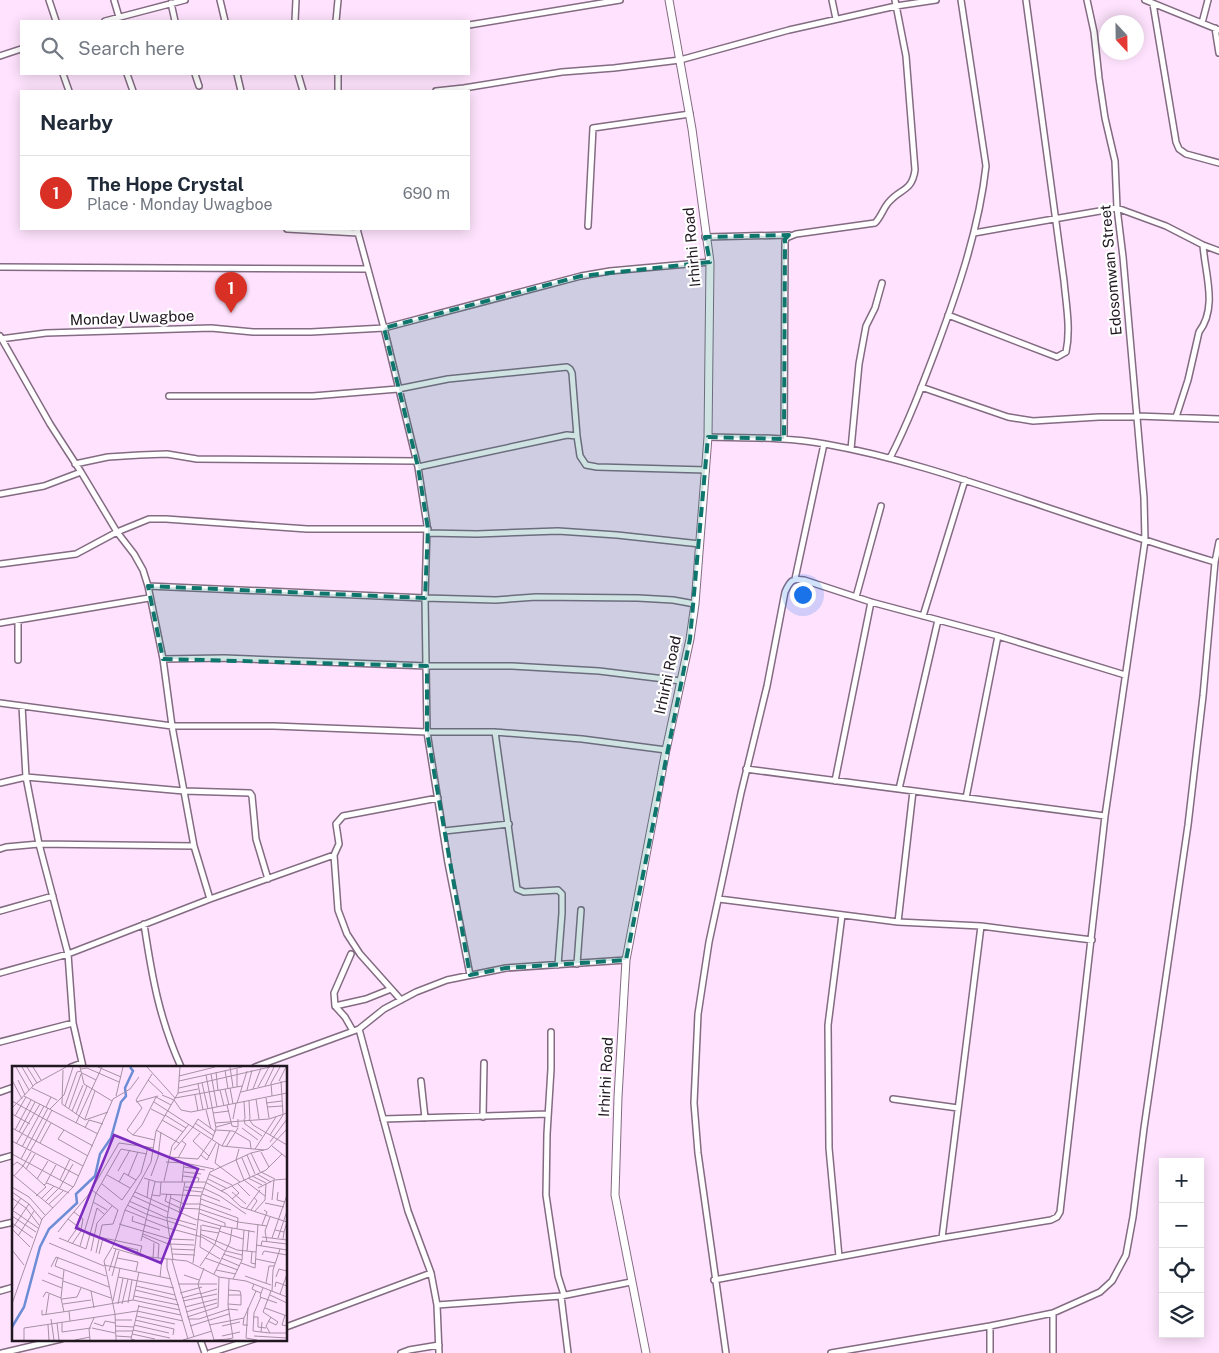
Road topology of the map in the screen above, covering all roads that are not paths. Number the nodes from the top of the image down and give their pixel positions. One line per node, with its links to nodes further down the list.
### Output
1 (49, 0): 21 (street)
2 (114, 0): 19 (street)
3 (185, 0): 16 (street)
4 (220, 0): 24 (street)
5 (296, 0): 25 (street)
6 (338, 0): 26 (street)
7 (620, 0): 28 (street)
8 (670, 0): 33 (street, Irhirhi Road)
9 (832, 0): 20 (street)
10 (936, 0): 17 (street)
11 (961, 0): 54 (street)
12 (1026, 0): 50 (street)
13 (1087, 0): 49 (street, Edosomwan Street)
14 (1145, 0): 18 (street)
15 (1208, 0): 27 (street)
16 (173, 2): 19 (street); 23 (street)
17 (896, 3): 20 (street); 55 (street)
18 (1153, 4): 27 (street); 48 (street)
19 (119, 17): 22 (street)
20 (836, 19): 33 (street)
21 (56, 20)
22 (112, 20)
23 (175, 20)
24 (225, 20)
25 (295, 20)
26 (336, 20)
27 (1202, 23): 29 (street)
28 (470, 25)
29 (1217, 29): 31 (street)
30 (20, 49): 32 (street)
31 (1219, 53)
32 (0, 55)
33 (680, 60): 46 (street); 47 (street, Irhirhi Road)
34 (63, 75): 41 (street)
35 (127, 75): 42 (street)
36 (195, 75): 40 (street)
37 (237, 75): 43 (street)
38 (298, 75): 44 (street)
39 (338, 75): 45 (street)
40 (200, 86)
41 (69, 90)
42 (133, 90)
43 (241, 90)
44 (303, 90)
45 (338, 90)
46 (445, 90)
47 (690, 114): 51 (street); 56 (street, Irhirhi Road)
48 (1219, 163)
49 (1117, 208): 50 (street); 57 (street); 70 (street, Edosomwan Street)
50 (1056, 219): 54 (street); 63 (street)
51 (588, 226)
52 (322, 230): 53 (street)
53 (358, 231): 61 (street)
54 (974, 233): 63 (street)
55 (789, 235): 56 (street); 74 (street)
56 (705, 237): 59 (street, Irhirhi Road)
57 (1203, 245): 58 (street); 69 (street)
58 (1219, 250)
59 (710, 262): 64 (street, Monday Uwagboe); 73 (street, Irhirhi Road)
60 (0, 267): 61 (street)
61 (367, 269): 64 (street)
62 (882, 283): 76 (street)
63 (948, 315): 66 (street)
64 (384, 328): 65 (street, Monday Uwagboe); 67 (street)
65 (1, 338): 79 (street)
66 (921, 387): 70 (street); 77 (street)
67 (398, 389): 68 (street); 72 (street); 78 (street)
68 (169, 396)
69 (1176, 416): 70 (street); 71 (street)
70 (1137, 417): 88 (street, Edosomwan Street)
71 (1219, 419)
72 (577, 436): 80 (street); 81 (street)
73 (708, 436): 74 (street); 81 (street, Irhirhi Road)
74 (784, 439): 75 (street)
75 (824, 444): 76 (street); 93 (street)
76 (852, 449): 77 (street)
77 (890, 458): 83 (street)
78 (416, 460): 79 (street); 80 (street)
79 (75, 464): 82 (street)
80 (418, 467): 86 (street)
81 (706, 470): 90 (street, Irhirhi Road)
82 (82, 472): 84 (street); 87 (street)
83 (965, 480): 88 (street); 100 (street)
84 (0, 494)
85 (881, 506): 95 (street)
86 (427, 531): 87 (street); 90 (street); 97 (street)
87 (117, 532): 92 (street); 94 (street)
88 (1145, 540): 91 (street); 108 (street, Edosomwan Street)
89 (1219, 542): 91 (street)
90 (700, 544): 99 (street, Irhirhi Road)
91 (1215, 562): 177 (street)
92 (0, 564)
93 (795, 579): 95 (street); 116 (street)
94 (148, 586): 96 (street); 97 (street)
95 (856, 597): 98 (street)
96 (149, 598): 101 (street); 105 (street)
97 (425, 598): 99 (street); 107 (street)
98 (871, 602): 100 (street); 118 (street)
99 (695, 604): 109 (street, Irhirhi Road)
100 (923, 616): 102 (street)
101 (18, 620): 103 (street); 106 (street)
102 (938, 620): 104 (street); 120 (street)
103 (0, 623)
104 (998, 636): 108 (street); 124 (street)
105 (163, 659): 107 (street); 112 (street)
106 (18, 660)
107 (427, 666): 109 (street); 113 (street)
108 (1125, 675): 125 (street, Edosomwan Street)
109 (681, 681): 115 (street, Irhirhi Road)
110 (0, 703): 111 (street)
111 (22, 706): 112 (street); 117 (street)
112 (172, 726): 113 (street); 121 (street)
113 (427, 732): 114 (street); 123 (street)
114 (495, 732): 115 (street); 126 (street)
115 (666, 750): 145 (street, Irhirhi Road)
116 (746, 769): 118 (street); 135 (street)
117 (26, 777): 119 (street); 121 (street); 128 (street)
118 (835, 781): 120 (street)
119 (0, 783)
120 (899, 789): 122 (street)
121 (184, 791): 129 (street); 132 (street)
122 (912, 791): 124 (street); 139 (street)
123 (438, 798): 127 (street); 131 (street)
124 (966, 798): 125 (street)
125 (1105, 816): 142 (street, Edosomwan Street)
126 (509, 824): 127 (street); 147 (street)
127 (444, 831): 149 (street)
128 (39, 844): 129 (street); 130 (street); 133 (street)
129 (194, 846): 134 (street)
130 (0, 849)
131 (334, 856): 132 (street); 150 (street)
132 (268, 879): 134 (street)
133 (53, 896): 137 (street); 143 (street)
134 (210, 899): 140 (street)
135 (719, 899): 138 (street); 173 (street)
136 (581, 910): 146 (street)
137 (0, 911)
138 (842, 915): 139 (street); 171 (street)
139 (898, 922): 141 (street)
140 (144, 924): 143 (street); 159 (street)
141 (981, 926): 142 (street); 165 (street)
142 (1092, 940): 170 (street, Edosomwan Street)
143 (68, 954): 148 (street); 153 (street)
144 (351, 954): 152 (street)
145 (626, 960): 146 (street); 174 (street, Irhirhi Road)
146 (577, 964): 147 (street)
147 (558, 965): 149 (street)
148 (0, 974)
149 (470, 975): 151 (street)
150 (391, 989): 151 (street); 152 (street)
151 (401, 1000): 154 (street)
152 (335, 1006): 154 (street)
153 (72, 1023): 156 (street); 158 (street)
154 (356, 1030): 160 (street); 169 (street)
155 (551, 1032): 166 (street)
156 (0, 1042)
157 (484, 1063): 167 (street)
158 (82, 1065)
159 (181, 1066)
160 (258, 1066)
161 (421, 1081): 168 (street)
162 (12, 1088): 163 (street)
163 (0, 1092)
164 (893, 1098): 165 (street)
165 (958, 1108): 170 (street)
166 (548, 1114): 167 (street); 175 (street)
167 (483, 1117): 168 (street)
168 (426, 1118): 169 (street)
169 (383, 1119): 172 (street)
170 (942, 1238): 171 (street, Edosomwan Street)
171 (839, 1257): 173 (street, Edosomwan Street)
172 (431, 1273): 176 (street); 178 (street)
173 (714, 1280): 192 (street)
174 (631, 1282): 175 (street); 191 (street, Irhirhi Road)
175 (562, 1295): 176 (street); 190 (street)
176 (437, 1305): 183 (street)
177 (1053, 1313): 179 (street); 195 (street)
178 (288, 1326)
179 (990, 1326): 184 (street); 194 (street)
180 (57, 1340): 185 (street)
181 (200, 1340): 186 (street)
182 (251, 1340): 187 (street)
183 (440, 1346): 188 (street); 189 (street)
184 (862, 1350): 193 (street)
185 (2, 1353)
186 (205, 1353)
187 (210, 1353)
188 (401, 1353)
189 (439, 1353)
190 (568, 1353)
191 (646, 1353)
192 (726, 1353)
193 (831, 1353)
194 (990, 1353)
195 (1053, 1353)

